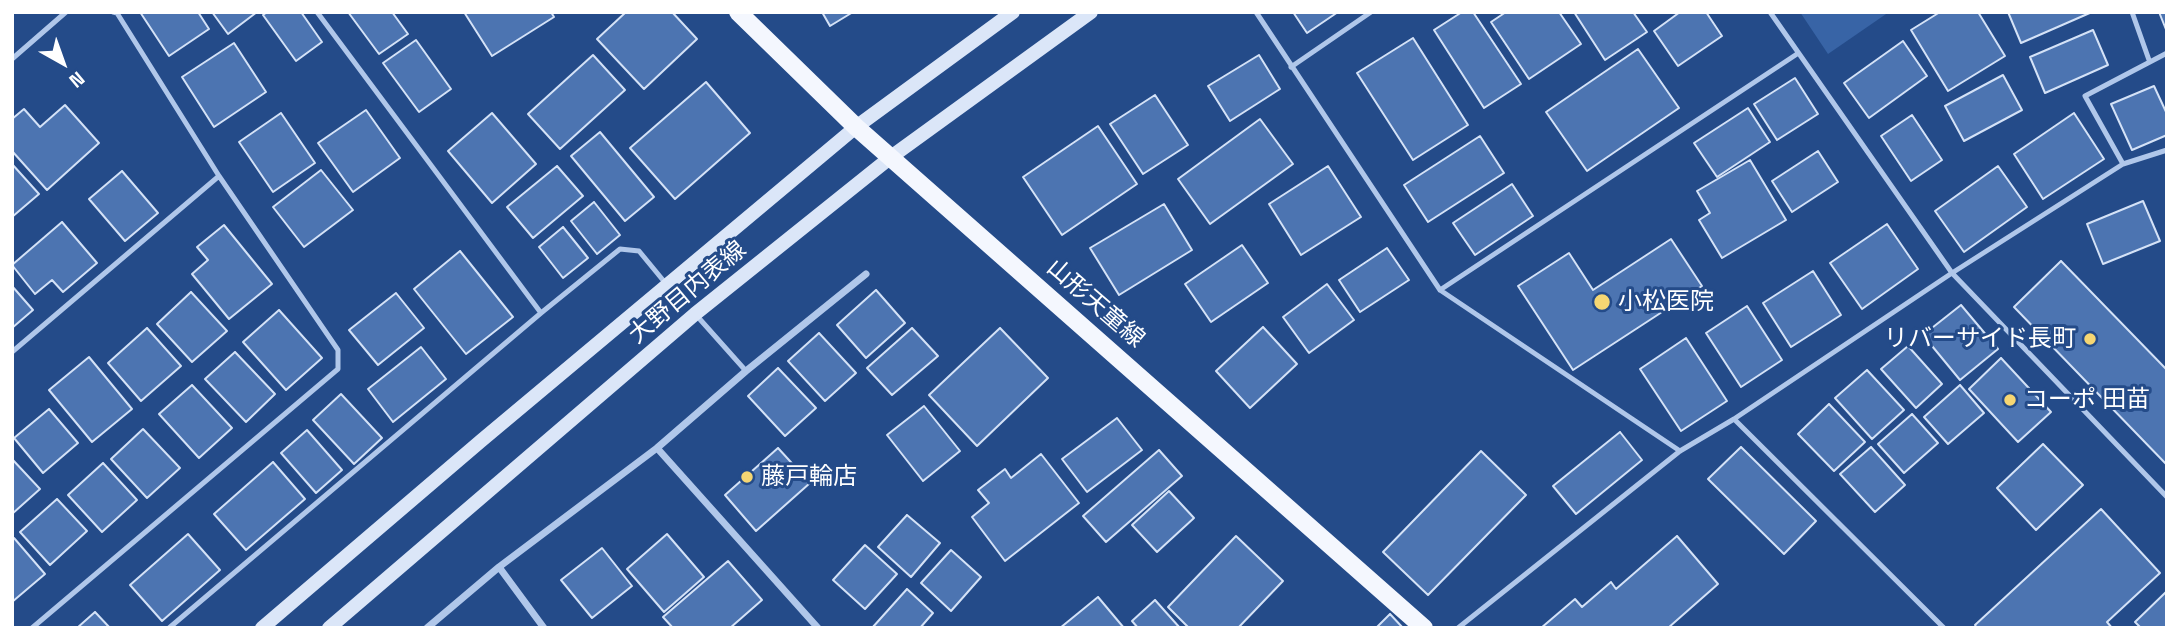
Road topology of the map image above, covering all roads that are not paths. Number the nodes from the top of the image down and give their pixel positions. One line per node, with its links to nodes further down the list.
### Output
1 (66, 12): 13 (lane)
2 (113, 12): 20 (lane)
3 (317, 12): 25 (lane)
4 (738, 12): 16 (main road, 山形天童線)
5 (1013, 12): 16 (main road, 大野目内表線)
6 (1090, 12): 18 (main road, 大野目内表線)
7 (1256, 12): 15 (lane)
8 (1371, 12): 15 (lane)
9 (1770, 12): 12 (lane)
10 (2132, 12): 14 (lane)
11 (2167, 53): 14 (lane)
12 (1797, 54): 21 (lane); 24 (lane)
13 (12, 59)
14 (2149, 60): 19 (lane)
15 (1291, 67): 24 (lane)
16 (856, 127): 18 (main road, 山形天童線); 23 (main road, 大野目内表線)
17 (2167, 150): 19 (lane)
18 (891, 157): 26 (main road, 大野目内表線); 41 (main road, 山形天童線)
19 (2123, 164): 21 (lane)
20 (219, 176): 27 (lane); 34 (lane)
21 (1952, 273): 29 (lane); 32 (lane)
22 (866, 274): 28 (street)
23 (667, 285): 25 (lane); 36 (main road, 大野目内表線)
24 (1440, 290): 31 (lane)
25 (541, 313): 35 (lane)
26 (695, 314): 28 (lane); 37 (main road, 大野目内表線)
27 (12, 352)
28 (746, 371): 30 (street)
29 (1734, 419): 31 (lane); 43 (lane)
30 (657, 448): 33 (street); 40 (street)
31 (1679, 451): 42 (lane)
32 (2167, 497)
33 (499, 567): 38 (street); 39 (street)
34 (32, 628)
35 (169, 628)
36 (262, 628)
37 (329, 628)
38 (427, 628)
39 (544, 628)
40 (818, 628)
41 (1424, 628)
42 (1458, 628)
43 (1944, 628)

